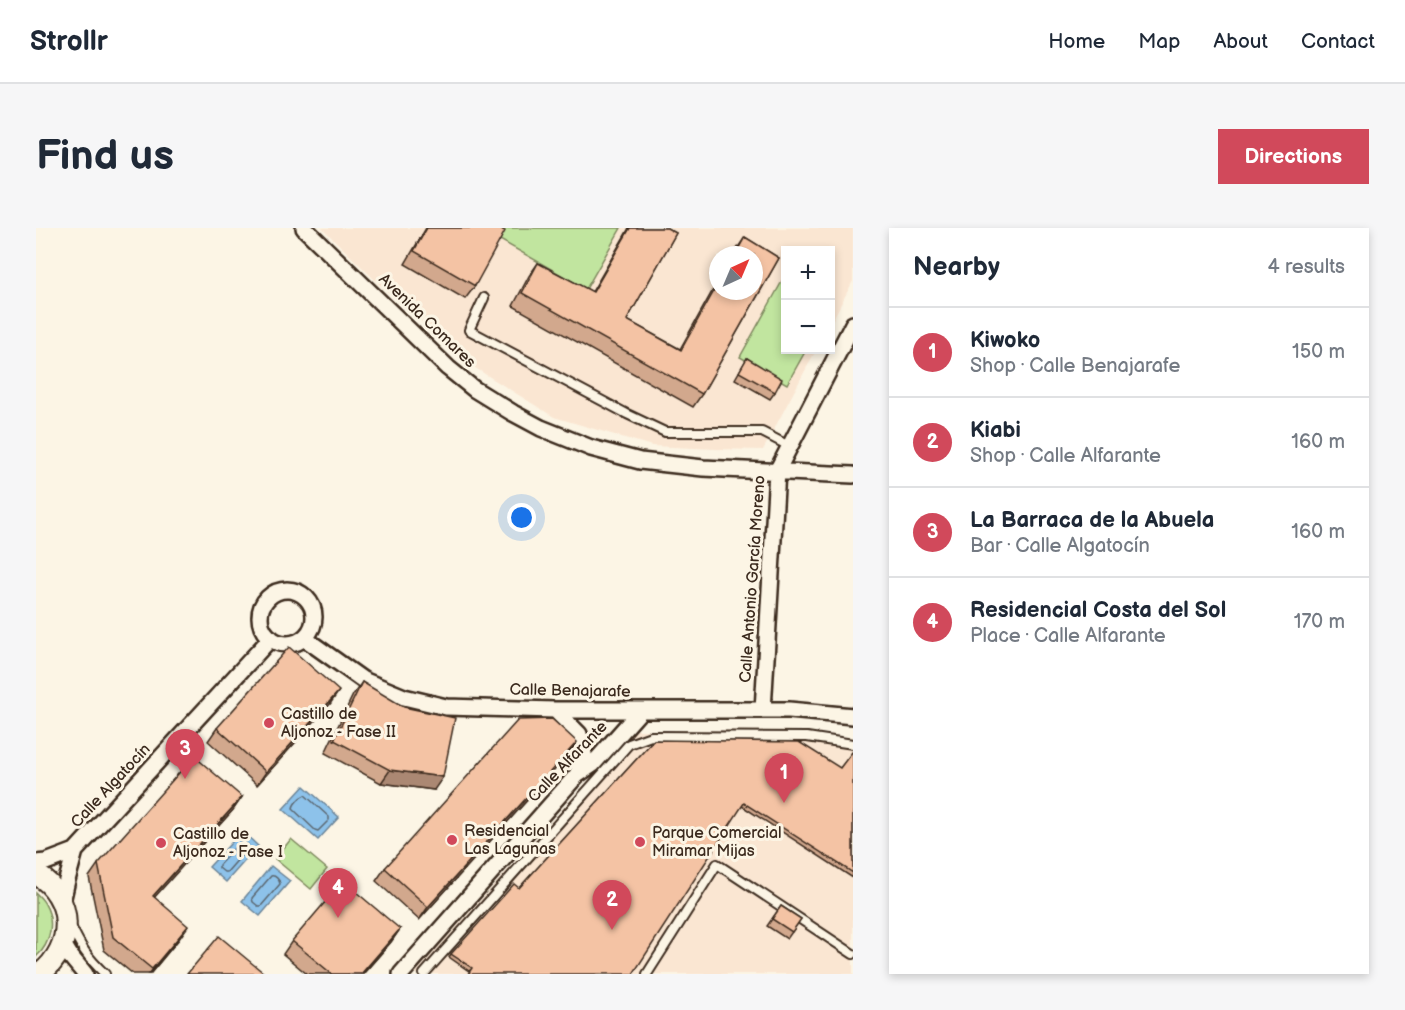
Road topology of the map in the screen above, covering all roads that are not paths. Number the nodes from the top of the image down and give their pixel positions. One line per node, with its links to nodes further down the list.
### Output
1 (304, 228): 5 (street, Avenida Comares)
2 (484, 298): 4 (lane)
3 (853, 324): 4 (street, Calle Antonio García Moreno)
4 (789, 446): 5 (street, Calle Antonio García Moreno)
5 (777, 471): 6 (street, Avenida Comares); 11 (street, Calle Antonio García Moreno)
6 (853, 475)
7 (271, 638): 8 (street); 8 (street); 15 (street, Calle Algatocín)
8 (304, 638): 9 (street, Calle Benajarafe)
9 (555, 710): 10 (street, Calle Benajarafe); 14 (street)
10 (641, 710): 11 (street, Calle Benajarafe); 14 (street, Calle Alfarante)
11 (763, 710): 12 (street, Calle Benajarafe)
12 (853, 716)
13 (853, 744): 25 (lane)
14 (577, 775): 24 (street, Calle Alfarante)
15 (75, 851): 16 (street); 18 (street)
16 (36, 863)
17 (36, 874): 18 (street)
18 (64, 908): 19 (street); 23 (lane)
19 (63, 944): 21 (street); 22 (street)
20 (853, 954): 26 (lane)
21 (40, 974)
22 (85, 974)
23 (105, 974)
24 (401, 974)
25 (424, 974)
26 (647, 974)

